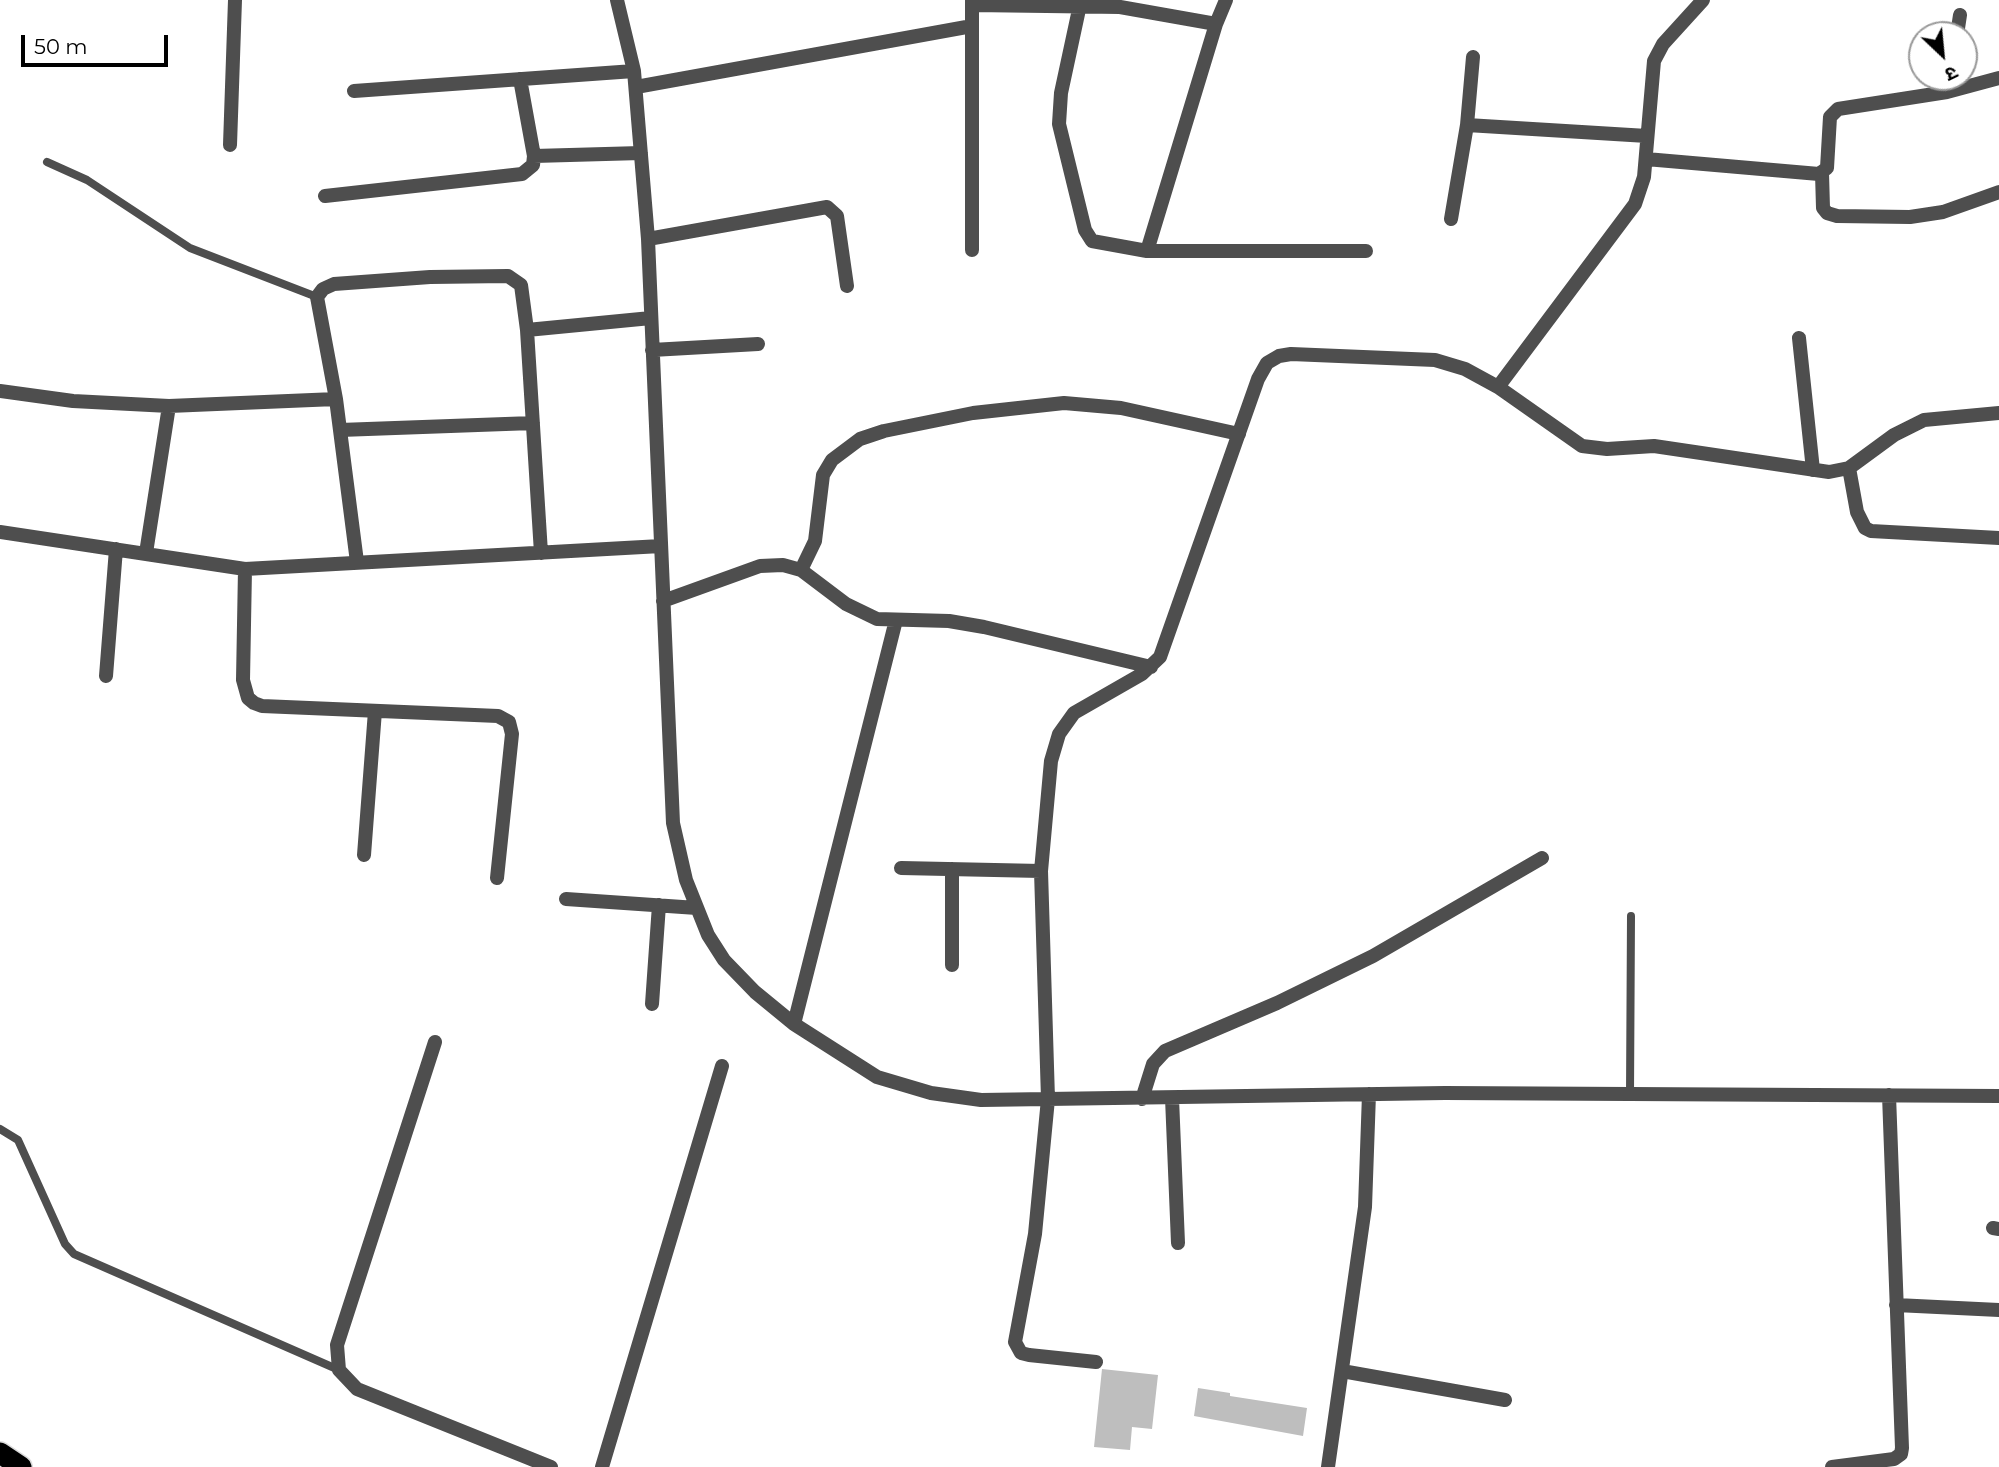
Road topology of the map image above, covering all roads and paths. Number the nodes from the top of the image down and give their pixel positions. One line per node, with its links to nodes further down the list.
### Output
1 (235, 0): 20 (street)
2 (617, 0): 12 (street)
3 (1226, 0): 9 (street)
4 (1703, 0): 19 (street)
5 (972, 2): 6 (street); 10 (street)
6 (1080, 3): 9 (street); 31 (street)
7 (1960, 15): 8 (street)
8 (1959, 21)
9 (1216, 24): 31 (street)
10 (972, 26): 15 (street); 30 (street)
11 (1473, 57): 18 (street)
12 (634, 71): 14 (street); 15 (street)
13 (1999, 78): 17 (street)
14 (520, 79): 16 (street); 22 (street)
15 (636, 88): 21 (street)
16 (354, 91)
17 (1947, 92): 25 (street)
18 (1466, 125): 19 (street); 28 (street)
19 (1647, 136): 23 (street)
20 (230, 145)
21 (641, 153): 22 (street); 29 (street)
22 (534, 156): 27 (street)
23 (1646, 159): 25 (street); 40 (street)
24 (47, 162): 34 (lane)
25 (1822, 173): 26 (street)
26 (1999, 192)
27 (325, 196)
28 (1451, 219)
29 (648, 239): 33 (street); 35 (street)
30 (972, 250)
31 (1147, 251): 32 (street)
32 (1366, 251)
33 (847, 286)
34 (317, 297): 36 (street); 42 (street)
35 (651, 318): 36 (street); 39 (street)
36 (527, 330): 45 (street)
37 (1799, 338): 49 (street)
38 (758, 344): 39 (street)
39 (652, 350): 52 (street)
40 (1498, 387): 47 (street); 49 (street)
41 (0, 391): 43 (street)
42 (336, 399): 43 (street); 46 (street)
43 (169, 406): 54 (street)
44 (1999, 413): 48 (street)
45 (533, 423): 46 (street); 55 (street)
46 (340, 430): 56 (street)
47 (1239, 434): 58 (street); 61 (street)
48 (1849, 468): 49 (street); 51 (street)
49 (1814, 470)
50 (0, 532): 53 (street)
51 (1999, 538)
52 (661, 546): 55 (street); 59 (street)
53 (116, 549): 54 (street); 62 (street)
54 (146, 553): 57 (street)
55 (541, 553): 56 (street)
56 (357, 562): 57 (street)
57 (245, 569): 63 (street)
58 (801, 570): 59 (street); 60 (street)
59 (663, 601): 72 (street)
60 (897, 620): 61 (street); 76 (street)
61 (1152, 667): 68 (street)
62 (106, 676)
63 (375, 711): 64 (street); 69 (street)
64 (364, 855)
65 (1542, 858): 85 (street)
66 (901, 867): 67 (street)
67 (952, 869): 68 (street); 74 (street)
68 (1041, 871): 84 (street)
69 (497, 878)
70 (566, 899): 71 (street)
71 (659, 905): 72 (street); 75 (street)
72 (697, 908): 76 (street)
73 (1631, 916): 80 (lane)
74 (952, 965)
75 (652, 1004)
76 (794, 1024): 84 (street)
77 (435, 1042): 91 (street)
78 (722, 1066): 97 (street)
79 (1369, 1094): 80 (street); 83 (street); 92 (street)
80 (1630, 1094): 81 (street)
81 (1889, 1095): 82 (street); 88 (street)
82 (1999, 1096)
83 (1172, 1098): 85 (street); 87 (street)
84 (1048, 1099): 85 (street); 90 (street)
85 (1142, 1099)
86 (0, 1129): 91 (lane)
87 (1178, 1243)
88 (1896, 1305): 89 (street); 99 (street)
89 (1999, 1310)
90 (1096, 1362)
91 (339, 1370): 96 (street)
92 (1342, 1371): 93 (street); 98 (street)
93 (1505, 1400)
94 (0, 1453): 95 (highway)
95 (21, 1467)
96 (551, 1467)
97 (601, 1467)
98 (1328, 1467)
99 (1832, 1467)

